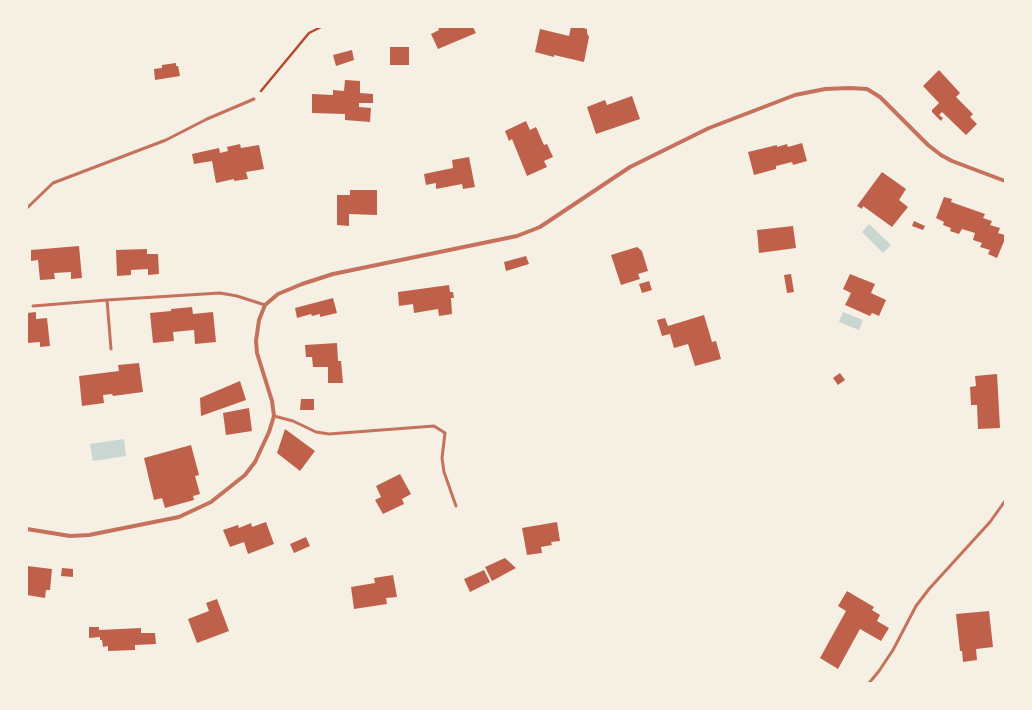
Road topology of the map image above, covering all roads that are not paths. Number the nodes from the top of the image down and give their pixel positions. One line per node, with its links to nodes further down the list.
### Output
1 (254, 99): 3 (lane)
2 (1005, 181): 5 (street)
3 (27, 208)
4 (107, 300): 5 (lane); 6 (lane); 7 (lane)
5 (265, 305): 8 (street)
6 (33, 306)
7 (111, 349)
8 (274, 416): 10 (lane); 11 (street)
9 (1005, 501): 12 (lane)
10 (456, 506)
11 (27, 529)
12 (869, 683)

